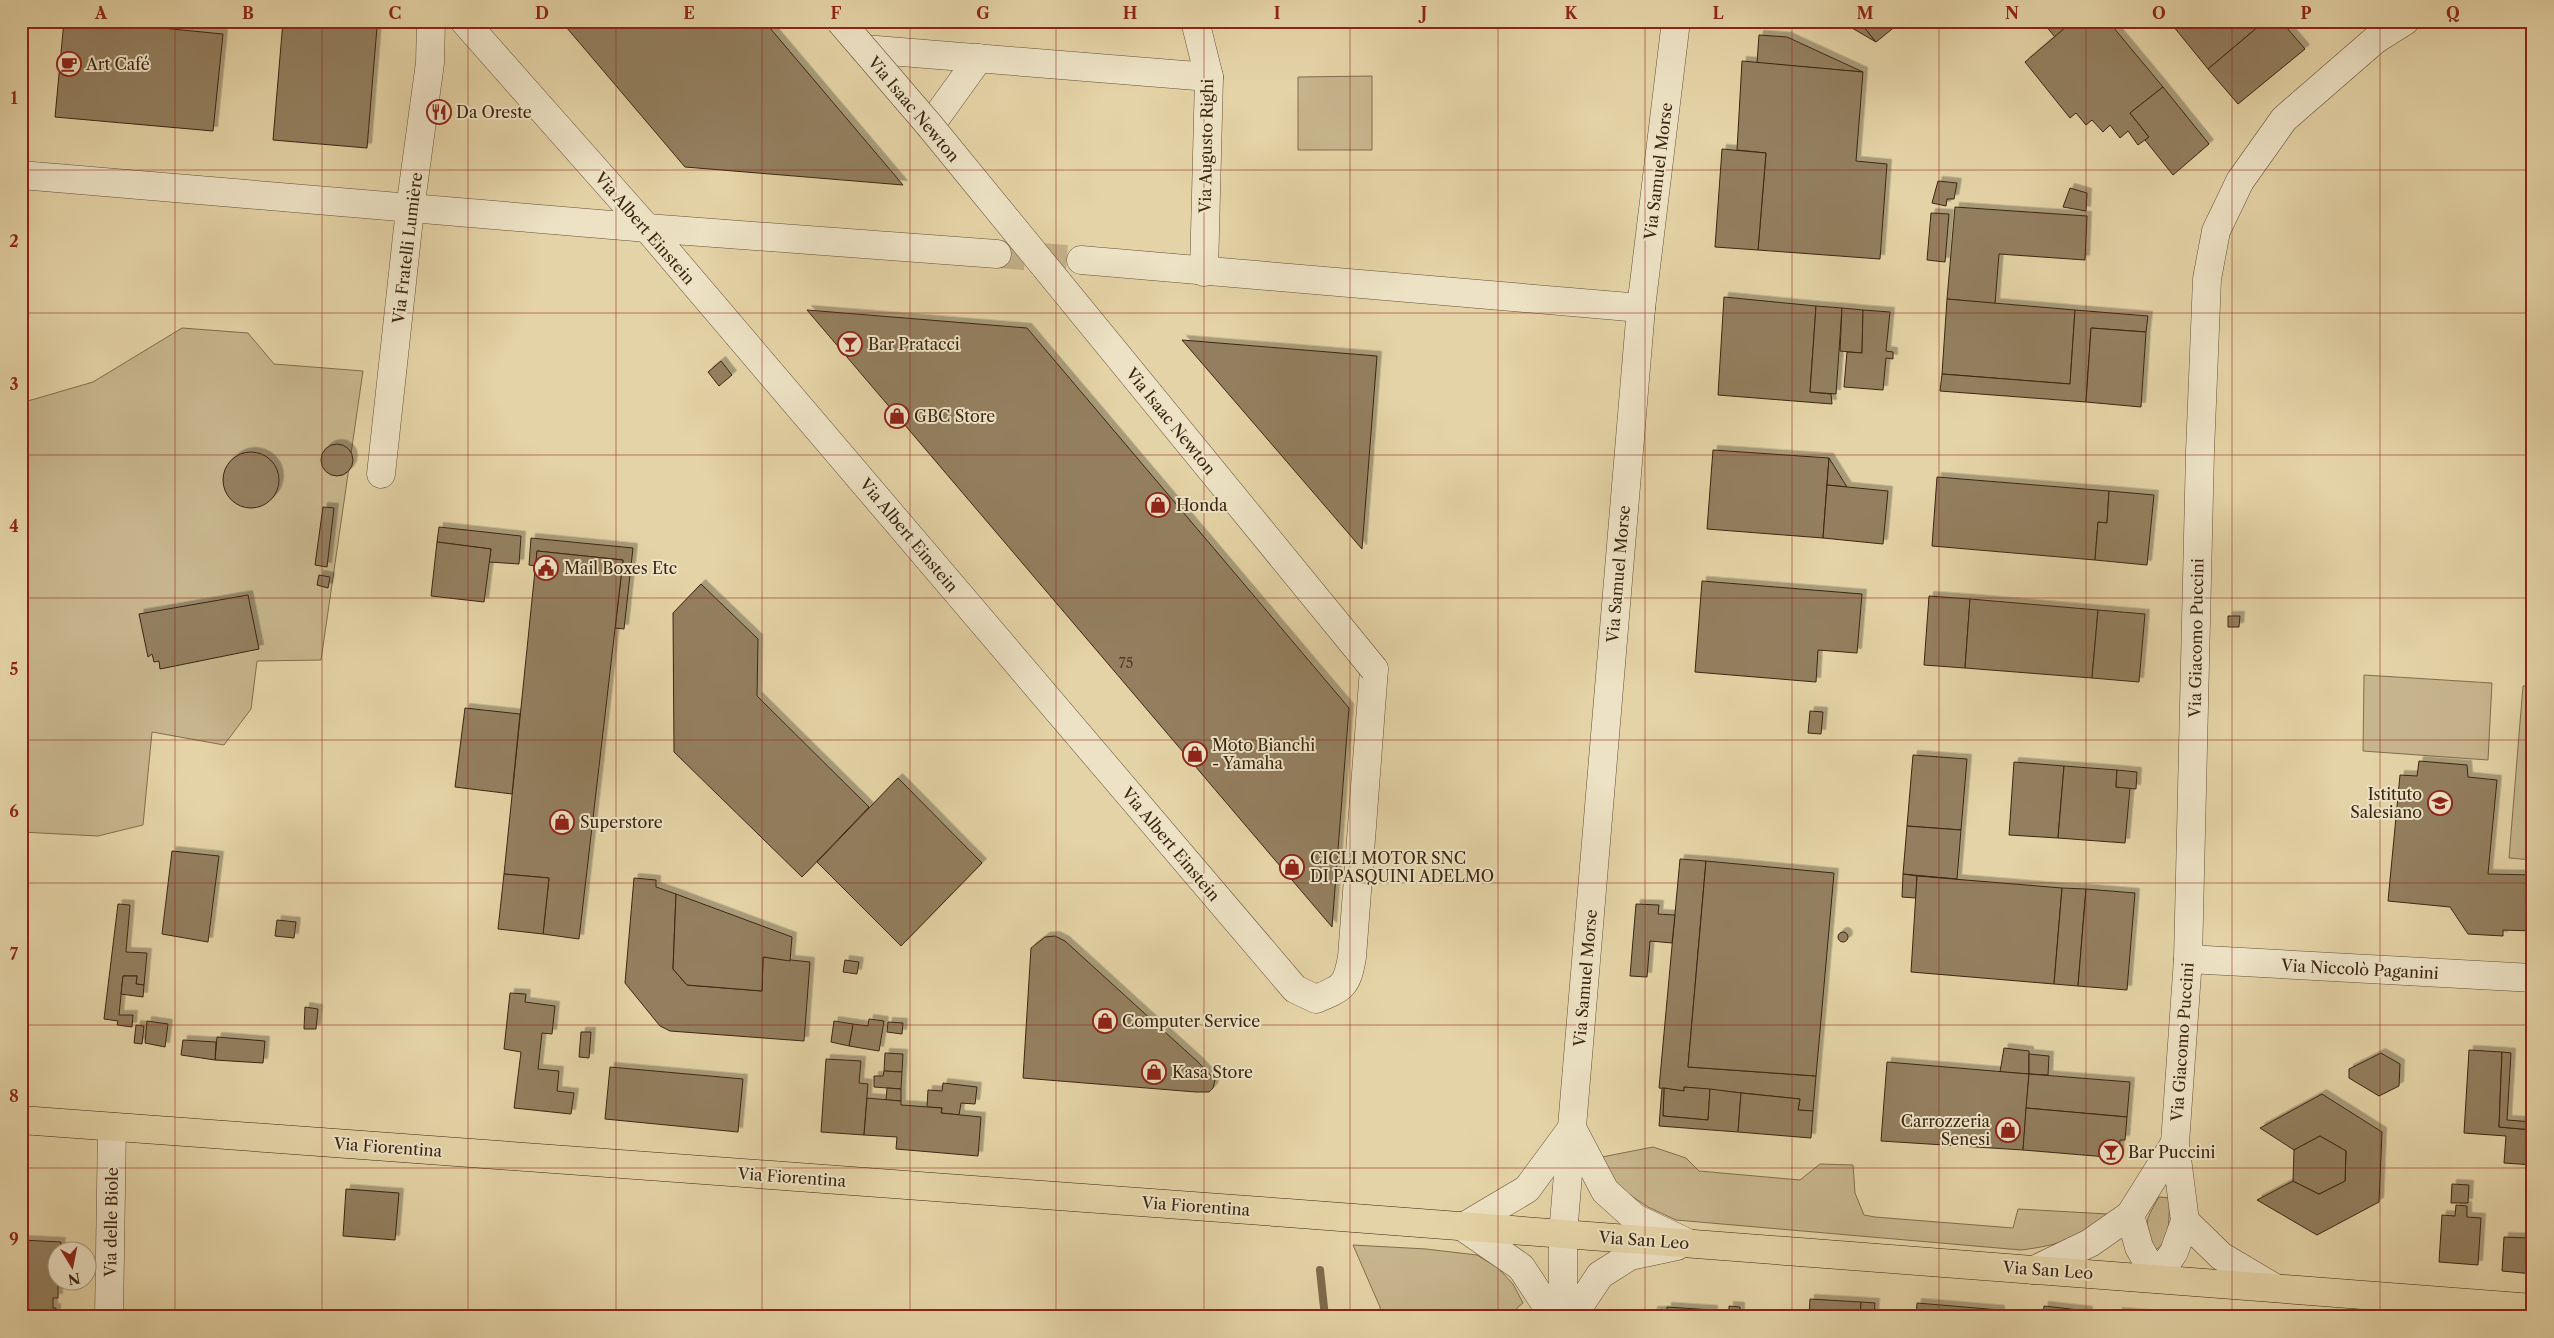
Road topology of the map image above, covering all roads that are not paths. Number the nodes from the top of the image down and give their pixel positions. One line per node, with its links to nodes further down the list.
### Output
1 (431, 21): 13 (street, Via Fratelli Lumière)
2 (464, 21): 14 (street, Via Albert Einstein)
3 (840, 21): 8 (street, Via Isaac Newton, bridge)
4 (1195, 21): 10 (street, Via Augusto Righi)
5 (1676, 21): 18 (street, Via Samuel Morse)
6 (2405, 21): 7 (street, Via Giacomo Puccini)
7 (2383, 31): 21 (street, Via Giacomo Puccini)
8 (864, 49): 9 (street); 11 (street, Via Isaac Newton, bridge)
9 (978, 58): 10 (street); 11 (street)
10 (1208, 77): 17 (street, Via Augusto Righi)
11 (930, 126): 20 (street, Via Isaac Newton, bridge)
12 (21, 175): 13 (street)
13 (410, 209): 14 (street); 19 (street, Via Fratelli Lumière)
14 (647, 228): 15 (street); 20 (street, Via Albert Einstein)
15 (997, 254)
16 (1081, 260): 17 (street)
17 (1204, 272): 18 (street)
18 (1641, 308): 25 (street, Via Samuel Morse)
19 (381, 474)
20 (1352, 957)
21 (2188, 959): 22 (street, Via Niccolò Paganini); 26 (street, Via Giacomo Puccini)
22 (2533, 978)
23 (21, 1120): 24 (main road, Via Fiorentina)
24 (112, 1127): 29 (main road, Via Fiorentina); 37 (street, Via delle Biole)
25 (1572, 1128): 29 (street); 30 (street, Via Samuel Morse); 31 (street)
26 (2175, 1143): 27 (street, Via Giacomo Puccini); 28 (street)
27 (2130, 1215): 32 (street); 33 (street)
28 (2185, 1221): 33 (street); 34 (street)
29 (1463, 1226): 30 (main road, Via Fiorentina); 38 (street)
30 (1564, 1234): 31 (main road, Via San Leo); 39 (street, Via Samuel Morse)
31 (1688, 1243): 32 (main road, Via San Leo); 40 (street)
32 (2034, 1270): 33 (main road, Via San Leo)
33 (2156, 1278): 34 (main road, Via San Leo)
34 (2275, 1288): 36 (main road, Via San Leo)
35 (2533, 1308): 36 (main road, Via San Leo)
36 (2469, 1310)
37 (109, 1317)
38 (1554, 1317)
39 (1563, 1317)
40 (1572, 1317)

